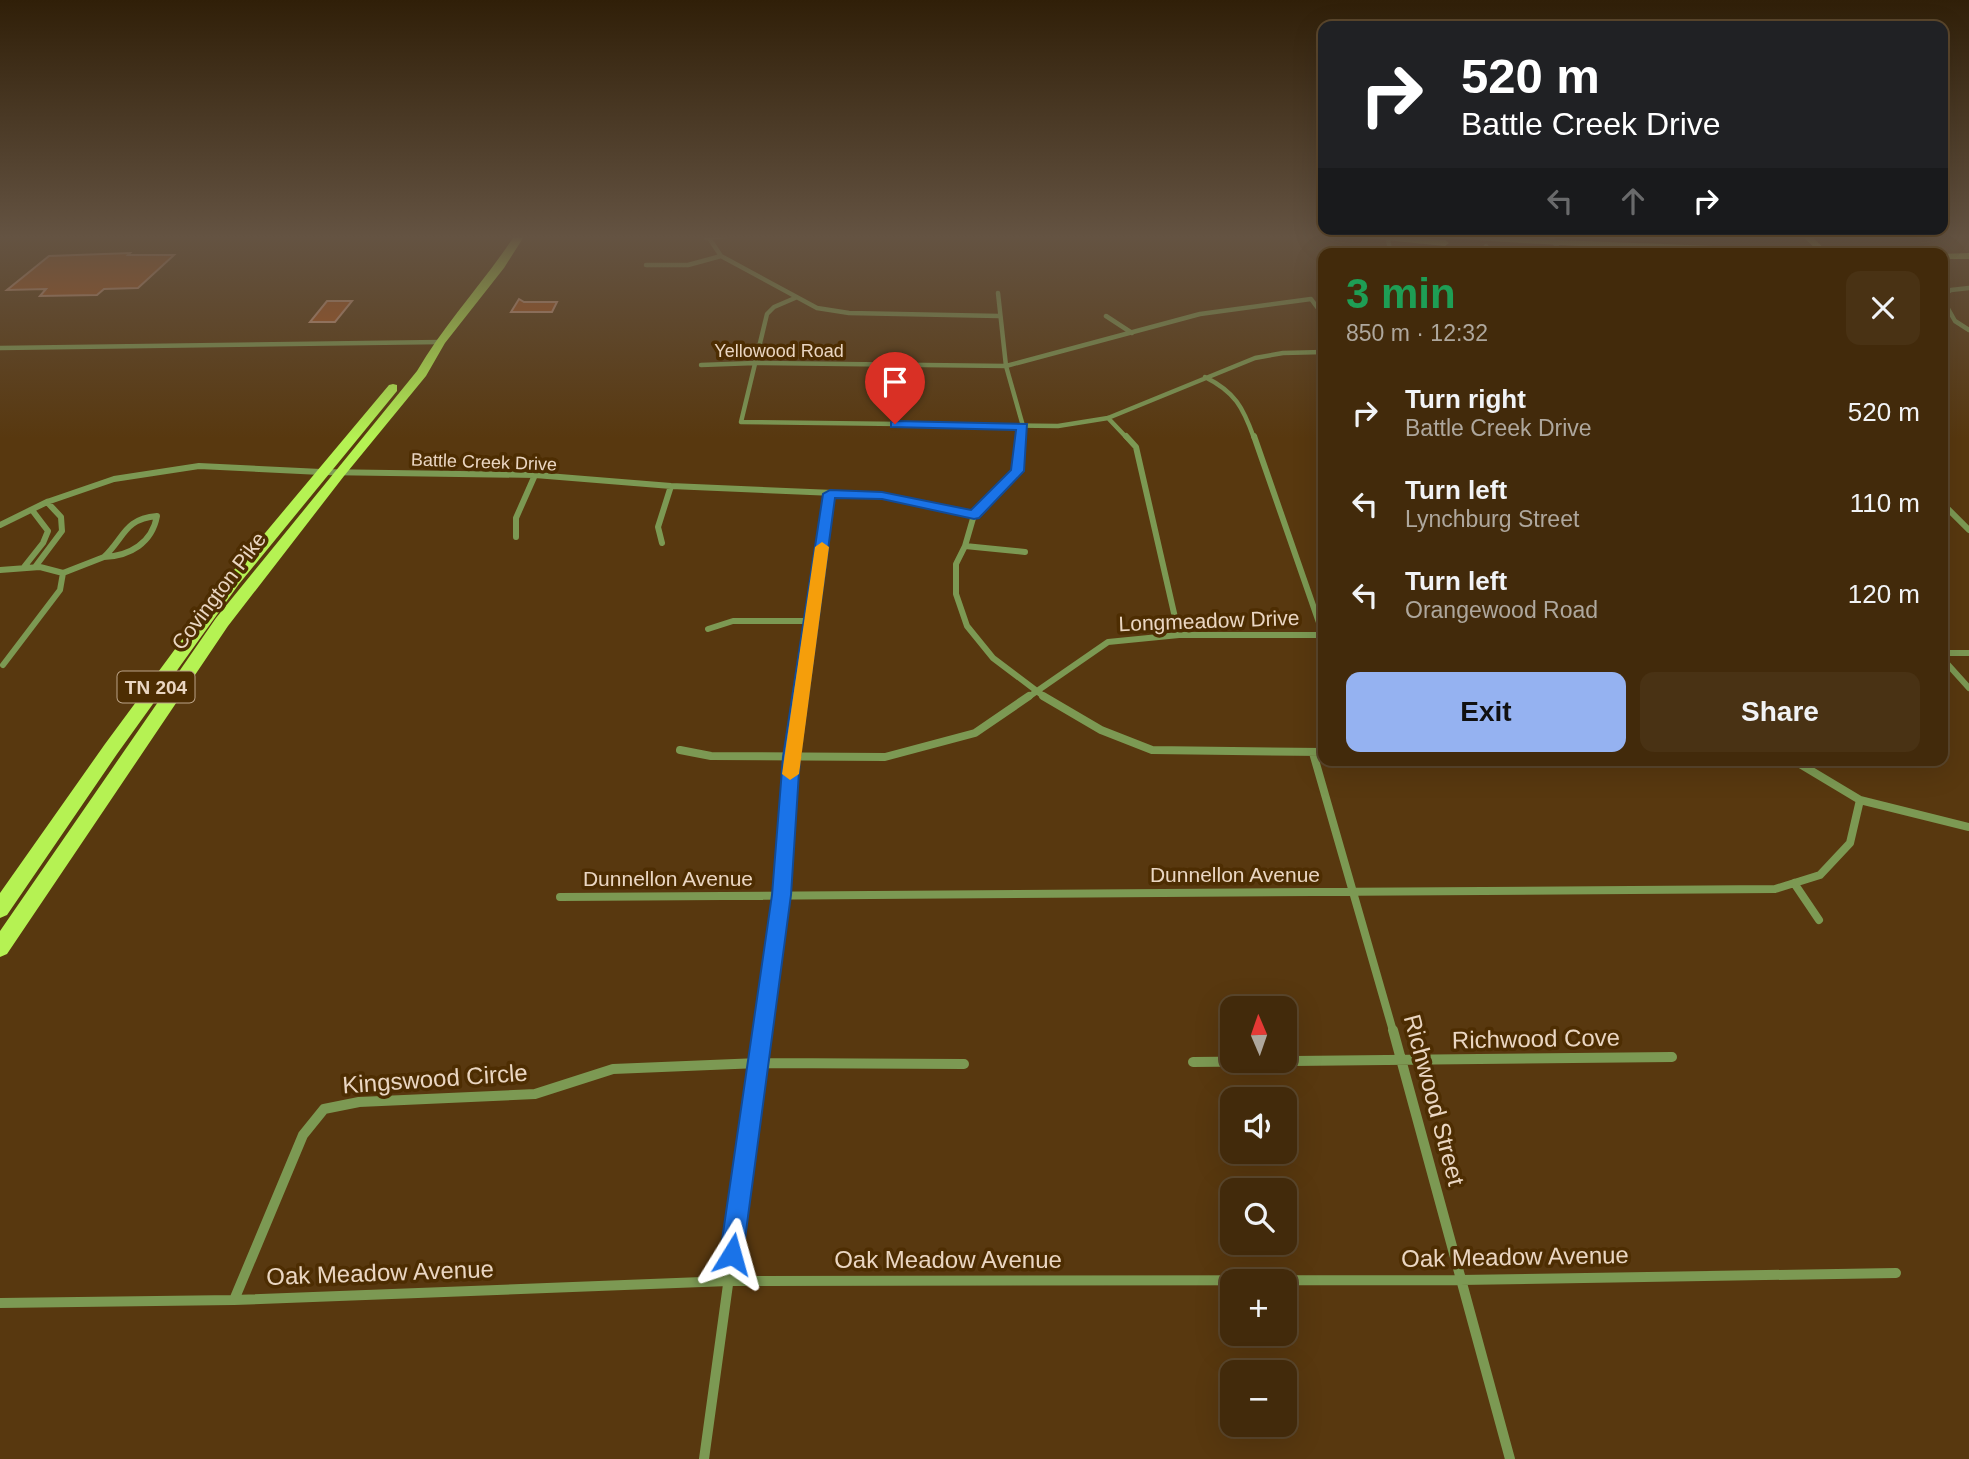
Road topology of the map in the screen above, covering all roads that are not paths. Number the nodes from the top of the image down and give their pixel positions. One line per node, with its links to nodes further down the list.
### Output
1 (472, 303): 13 (main road, Covington Pike / TN 204)
2 (783, 303): 16 (street)
3 (806, 303): 7 (street)
4 (998, 303): 7 (street)
5 (1281, 303): 12 (street, Yellowood Road)
6 (1948, 308): 10 (street)
7 (999, 316): 18 (street)
8 (1106, 316): 12 (street)
9 (1948, 321): 10 (street)
10 (1955, 321): 11 (street)
11 (1969, 330)
12 (1132, 333): 18 (street, Yellowood Road)
13 (440, 342): 14 (street); 22 (main road, Covington Pike / TN 204)
14 (0, 348)
15 (1318, 352): 19 (street)
16 (755, 363): 17 (street, Yellowood Road); 18 (street, Yellowood Road); 21 (street)
17 (701, 365)
18 (1006, 366): 21 (street)
19 (1205, 377): 20 (street); 41 (street)
20 (1108, 418): 21 (street); 45 (street)
21 (1023, 426): 29 (street)
22 (330, 472): 23 (street, Battle Creek Drive); 26 (street, Battle Creek Drive); 63 (main road, Covington Pike / TN 204); 65 (main road, Covington Pike / TN 204)
23 (535, 475): 24 (street, Battle Creek Drive); 32 (street)
24 (671, 486): 25 (street, Battle Creek Drive); 33 (street)
25 (830, 494): 29 (street, Battle Creek Drive); 42 (street)
26 (47, 502): 28 (street, Battle Creek Drive); 38 (street)
27 (1948, 509): 31 (street)
28 (32, 510): 30 (street, Battle Creek Drive); 37 (street)
29 (974, 515): 34 (street)
30 (0, 525)
31 (1969, 530)
32 (516, 537)
33 (662, 542)
34 (965, 546): 35 (street); 51 (street)
35 (1025, 552)
36 (104, 557): 36 (street); 40 (street)
37 (24, 567): 38 (street); 39 (street)
38 (35, 567): 40 (street)
39 (0, 569)
40 (63, 573): 49 (street)
41 (1318, 620)
42 (811, 621): 43 (street); 54 (street)
43 (708, 629)
44 (1318, 634): 45 (street, Longmeadow Drive)
45 (1179, 635): 51 (street, Longmeadow Drive)
46 (1969, 653): 47 (street)
47 (1948, 655)
48 (1948, 663): 50 (street)
49 (3, 665)
50 (1969, 688)
51 (1035, 691): 53 (street); 54 (street, Longmeadow Drive)
52 (680, 750): 54 (street, Longmeadow Drive)
53 (1318, 753)
54 (792, 757): 61 (street)
55 (1321, 766): 60 (street, Richwood Street)
56 (1803, 766): 57 (street)
57 (1860, 800): 58 (street); 59 (street, Dunnellon Avenue)
58 (1969, 827)
59 (1794, 883): 60 (street, Dunnellon Avenue); 64 (street)
60 (1354, 891): 61 (street, Dunnellon Avenue); 67 (street, Richwood Street)
61 (782, 895): 62 (street, Dunnellon Avenue); 69 (street)
62 (560, 897)
63 (0, 909)
64 (1819, 920)
65 (0, 948)
66 (1672, 1057): 67 (street, Richwood Cove)
67 (1401, 1059): 68 (street, Richwood Cove); 72 (street, Richwood Street)
68 (1193, 1062)
69 (759, 1063): 70 (street, Kingswood Circle); 73 (street); 74 (street, Kingswood Circle)
70 (964, 1064)
71 (1896, 1273): 72 (street, Oak Meadow Avenue)
72 (1460, 1280): 73 (street, Oak Meadow Avenue); 77 (street, Richwood Street)
73 (727, 1281): 74 (street, Oak Meadow Avenue); 76 (street)
74 (234, 1300): 75 (street, Oak Meadow Avenue)
75 (0, 1303)
76 (704, 1459)
77 (1510, 1459)

